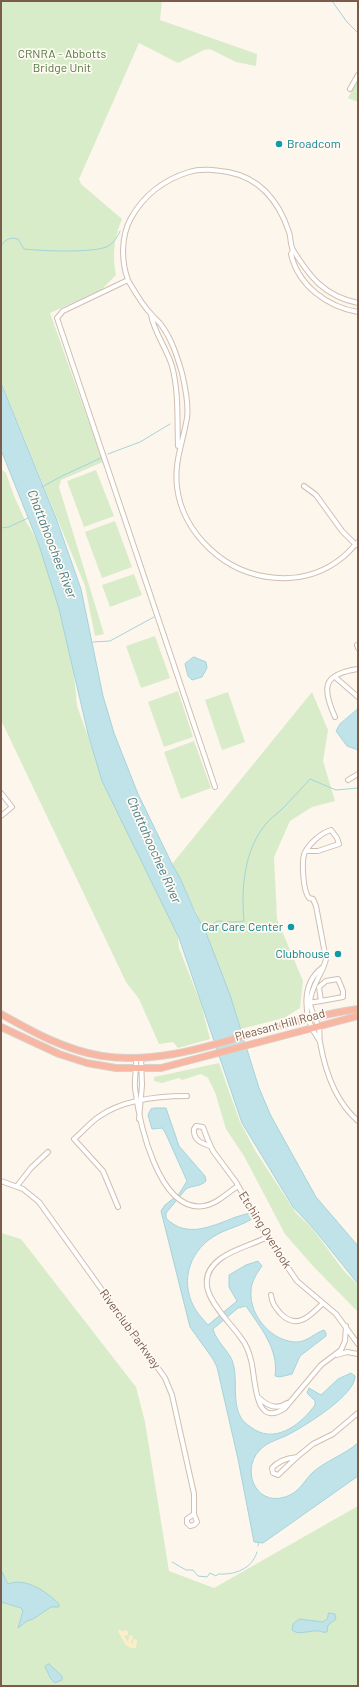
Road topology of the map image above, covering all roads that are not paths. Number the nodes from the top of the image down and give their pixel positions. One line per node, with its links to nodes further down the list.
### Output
1 (358, 75): 2 (street)
2 (350, 89)
3 (293, 250): 4 (street); 5 (street); 6 (street)
4 (128, 280): 7 (street); 17 (street)
5 (358, 303)
6 (358, 312)
7 (151, 315): 8 (street); 8 (street)
8 (178, 450): 10 (street)
9 (304, 486): 10 (street)
10 (357, 544)
11 (358, 669): 12 (street)
12 (335, 677): 13 (street); 14 (street)
13 (358, 697)
14 (335, 717)
15 (358, 774): 16 (street)
16 (348, 780)
17 (215, 787)
18 (1, 793): 19 (street)
19 (6, 798): 20 (street); 21 (street)
20 (1, 802)
21 (1, 816)
22 (306, 850): 22 (street); 24 (street)
23 (321, 1001): 23 (street); 24 (street)
24 (308, 1003): 28 (street)
25 (358, 1009): 28 (highway, Pleasant Hill Road)
26 (1, 1014): 31 (highway, Pleasant Hill Road)
27 (358, 1016): 29 (highway, Pleasant Hill Road)
28 (312, 1018): 29 (street); 31 (highway, Pleasant Hill Road)
29 (316, 1026): 32 (highway, Pleasant Hill Road); 35 (street)
30 (1, 1027): 32 (highway, Pleasant Hill Road)
31 (139, 1058): 32 (street)
32 (139, 1068): 34 (street); 34 (street)
33 (187, 1096): 34 (street)
34 (139, 1102): 40 (street); 41 (street)
35 (358, 1121)
36 (210, 1146): 36 (street, Etching Overlook); 40 (street, Etching Overlook)
37 (48, 1152): 39 (street)
38 (1, 1181): 39 (street, Riverclub Parkway)
39 (17, 1186): 53 (street, Riverclub Parkway)
40 (238, 1186): 42 (street, Etching Overlook)
41 (118, 1207)
42 (267, 1237): 44 (street, Etching Overlook); 49 (street)
43 (271, 1296): 44 (street)
44 (322, 1304): 45 (street, Etching Overlook)
45 (346, 1326): 46 (street, Etching Overlook); 48 (street)
46 (358, 1344)
47 (358, 1354): 48 (street)
48 (332, 1357): 50 (street)
49 (257, 1397): 50 (street); 50 (street)
50 (289, 1402)
51 (358, 1413): 52 (street)
52 (296, 1457): 52 (street)
53 (194, 1514)

